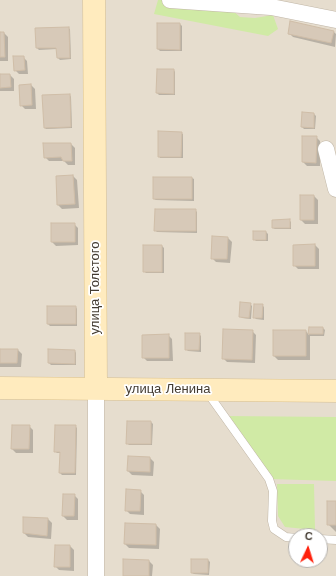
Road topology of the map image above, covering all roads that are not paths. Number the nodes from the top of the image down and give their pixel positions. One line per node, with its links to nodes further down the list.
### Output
1 (94, 0): 7 (street, улица Толстого)
2 (170, 0): 3 (street)
3 (336, 20)
4 (326, 149): 5 (street)
5 (336, 189)
6 (0, 388): 7 (street, улица Ленина)
7 (96, 389): 8 (street, улица Ленина); 11 (street, улица Толстого)
8 (205, 390): 9 (street, улица Ленина); 10 (lane)
9 (336, 391)
10 (288, 537)
11 (96, 576)

